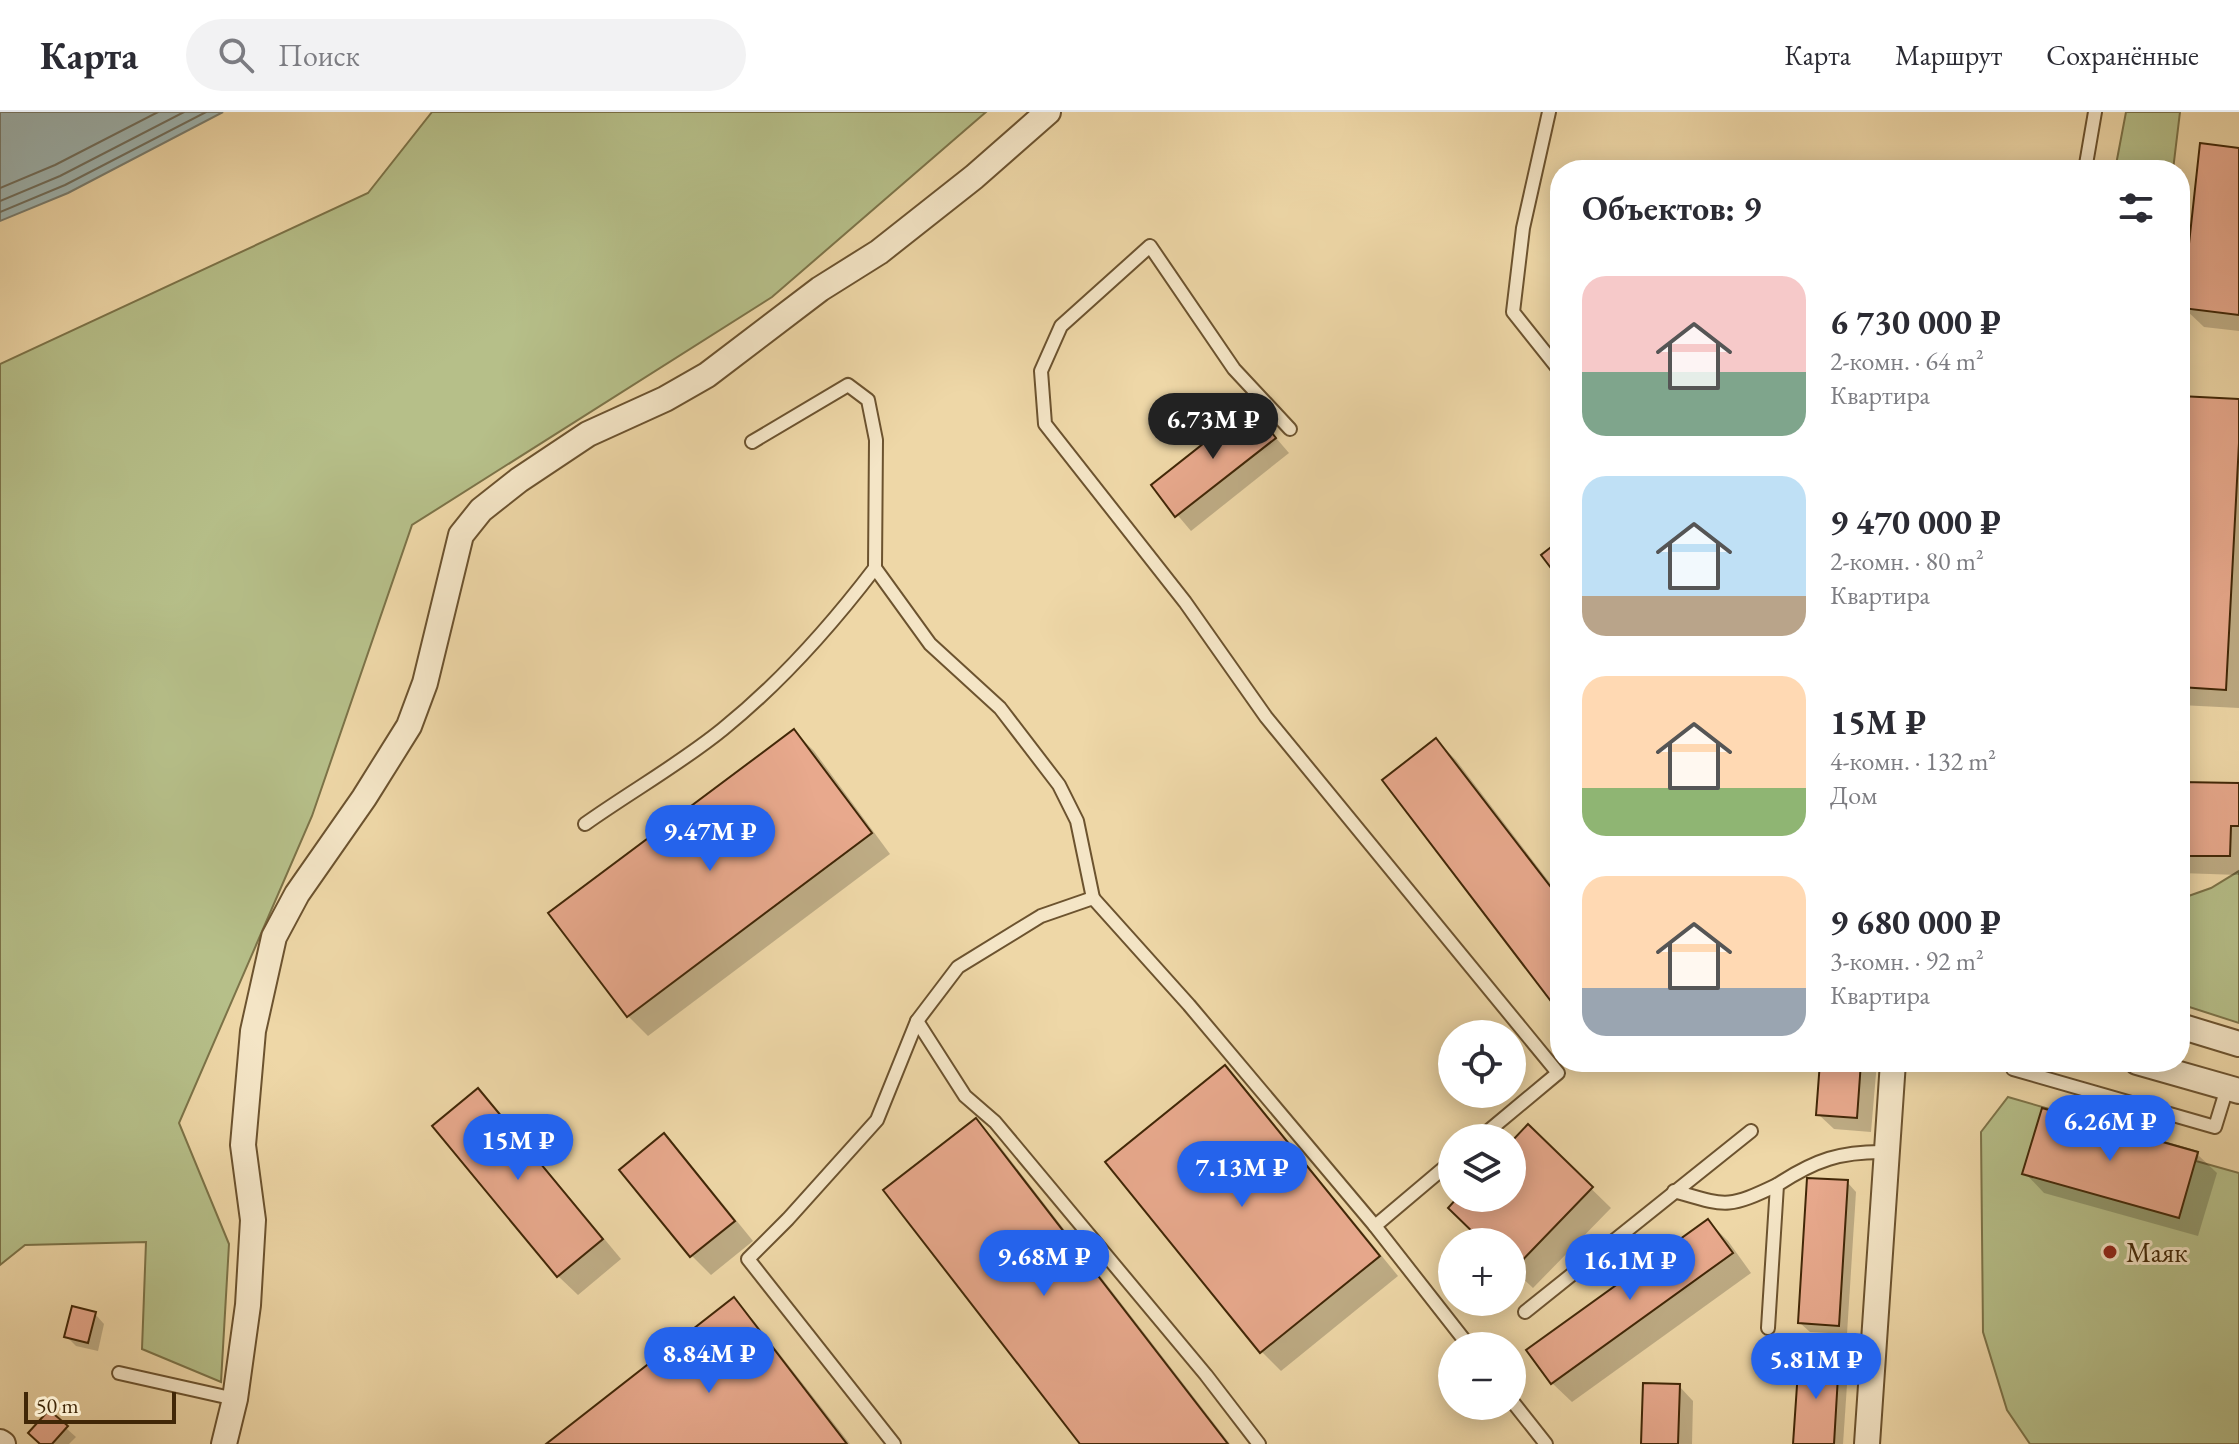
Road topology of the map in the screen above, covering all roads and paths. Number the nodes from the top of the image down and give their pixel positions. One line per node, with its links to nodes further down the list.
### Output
1 (1048, 112): 31 (street)
2 (1549, 112): 5 (lane)
3 (2095, 112): 4 (lane)
4 (2087, 160)
5 (1550, 358)
6 (1290, 429): 14 (lane)
7 (752, 442): 8 (lane)
8 (875, 568): 9 (lane); 10 (lane)
9 (585, 824)
10 (1093, 898): 11 (lane); 26 (lane)
11 (917, 1021): 34 (lane); 35 (lane)
12 (2190, 1029): 13 (street)
13 (2239, 1044)
14 (1550, 1063)
15 (1557, 1072): 20 (lane)
16 (1892, 1072): 22 (street)
17 (2023, 1072): 19 (lane)
18 (2173, 1072): 19 (street)
19 (2233, 1089)
20 (1497, 1124)
21 (1751, 1131): 25 (lane)
22 (1887, 1152): 24 (lane); 37 (street)
23 (1438, 1173): 26 (lane)
24 (1777, 1185): 25 (lane); 28 (lane)
25 (1674, 1191): 27 (lane)
26 (1375, 1226): 29 (lane)
27 (1526, 1311)
28 (1768, 1328)
29 (1458, 1332)
30 (119, 1373): 31 (lane)
31 (235, 1399): 33 (street)
32 (1526, 1419): 36 (lane)
33 (224, 1444)
34 (894, 1444)
35 (1259, 1444)
36 (1546, 1444)
37 (1867, 1444)

